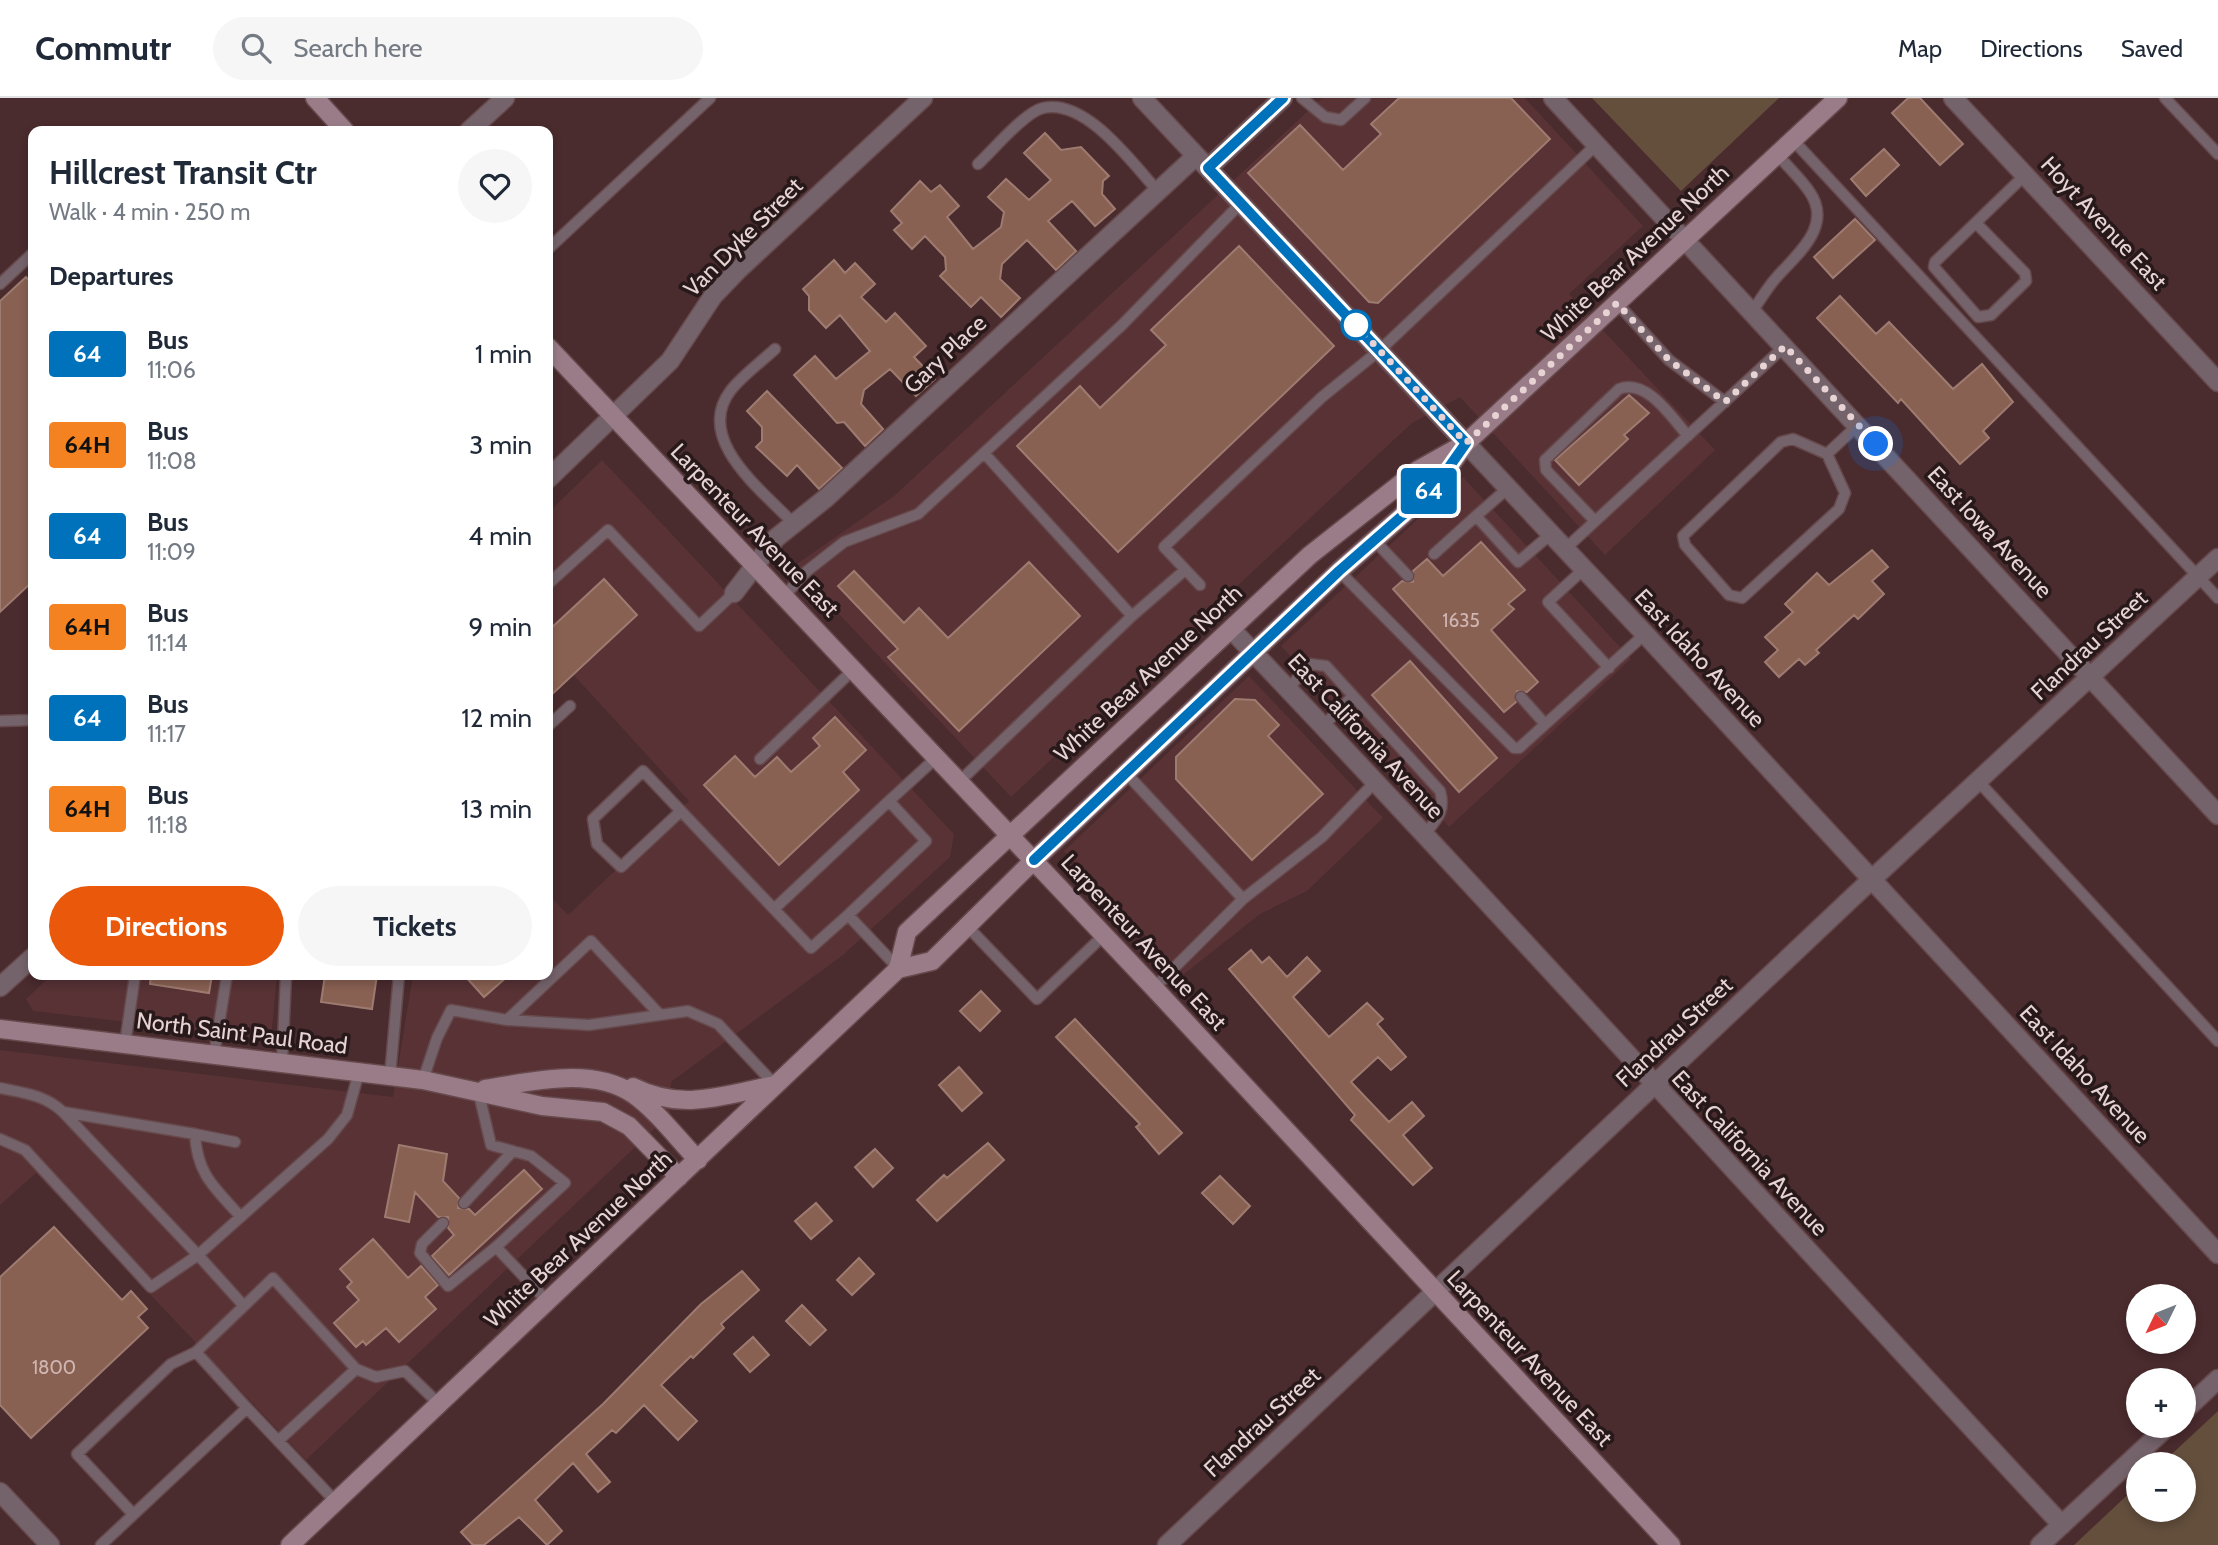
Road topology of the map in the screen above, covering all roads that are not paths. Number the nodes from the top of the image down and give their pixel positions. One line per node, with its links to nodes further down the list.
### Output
1 (315, 98): 13 (main road)
2 (505, 98): 14 (street)
3 (710, 98): 26 (lane)
4 (923, 98): 37 (street, Van Dyke Street)
5 (1142, 98): 19 (street, East Idaho Avenue)
6 (1283, 98): 19 (street, Gary Place)
7 (1302, 98): 8 (lane)
8 (1365, 98)
9 (1553, 98): 16 (street, East Iowa Avenue)
10 (1838, 98): 15 (main road, White Bear Avenue North)
11 (1953, 98): 21 (street, Hoyt Avenue East)
12 (2165, 98): 18 (lane)
13 (340, 126)
14 (474, 126)
15 (1793, 140): 17 (main road, White Bear Avenue North); 58 (lane)
16 (1597, 144): 25 (street, East Iowa Avenue); 33 (lane)
17 (1777, 154): 25 (main road, White Bear Avenue North); 30 (lane)
18 (2218, 154)
19 (1202, 162): 22 (street, Gary Place); 23 (street, East Idaho Avenue)
20 (978, 164): 22 (lane)
21 (2025, 175): 24 (lane); 35 (street, Hoyt Avenue East)
22 (1157, 190): 47 (street, Gary Place)
23 (1241, 203): 33 (street, East Idaho Avenue); 41 (lane)
24 (1976, 223): 24 (lane)
25 (1684, 240): 29 (main road, White Bear Avenue North); 30 (street, East Iowa Avenue)
26 (553, 244)
27 (28, 258): 28 (lane)
28 (0, 284)
29 (1617, 303): 36 (lane); 40 (main road, White Bear Avenue North)
30 (1751, 313): 31 (street, East Iowa Avenue)
31 (1785, 346): 36 (lane); 38 (street, East Iowa Avenue)
32 (775, 349): 47 (lane)
33 (1380, 350): 40 (street, East Idaho Avenue); 55 (lane)
34 (553, 352): 37 (main road, Larpenteur Avenue East)
35 (2218, 382)
36 (1725, 402): 39 (lane)
37 (613, 418): 43 (street, Van Dyke Street); 53 (main road, Larpenteur Avenue East)
38 (1858, 425): 42 (lane); 70 (street, East Iowa Avenue)
39 (1688, 436): 46 (lane); 46 (lane)
40 (1466, 443): 44 (street, East Idaho Avenue); 49 (main road, White Bear Avenue North); 65 (main road, White Bear Avenue North)
41 (984, 453): 62 (lane); 64 (lane)
42 (1827, 454): 42 (lane)
43 (553, 474)
44 (1508, 488): 45 (lane); 48 (street, East Idaho Avenue)
45 (1476, 516): 48 (lane); 51 (lane)
46 (1595, 521): 50 (lane)
47 (794, 524): 53 (street, Gary Place)
48 (1551, 534): 50 (street, East Idaho Avenue)
49 (1374, 540): 56 (main road, White Bear Avenue North); 57 (lane)
50 (1565, 549): 54 (street, East Idaho Avenue)
51 (1434, 554)
52 (2218, 558): 58 (street, Flandrau Street)
53 (756, 565): 61 (street, Gary Place); 62 (main road, Larpenteur Avenue East)
54 (1584, 569): 66 (street, East Idaho Avenue); 68 (lane)
55 (1185, 570): 60 (lane); 64 (lane)
56 (1339, 571): 67 (main road, White Bear Avenue North); 78 (lane)
57 (1408, 576)
58 (2198, 576): 63 (lane); 70 (street, Flandrau Street)
59 (553, 580): 61 (lane)
60 (1200, 585)
61 (734, 593)
62 (785, 595): 69 (main road, Larpenteur Avenue East)
63 (2218, 598)
64 (1132, 616): 84 (lane)
65 (1231, 629): 67 (street, East California Avenue); 89 (main road, White Bear Avenue North)
66 (1645, 634): 68 (lane); 92 (street, East Idaho Avenue)
67 (1254, 653): 71 (street, East California Avenue); 82 (main road, White Bear Avenue North)
68 (1609, 668): 78 (lane)
69 (854, 669): 80 (main road, Larpenteur Avenue East); 81 (lane)
70 (2090, 677): 85 (street, Flandrau Street); 88 (street, East Iowa Avenue)
71 (1287, 689): 72 (lane); 79 (street, East California Avenue)
72 (1353, 696): 79 (lane); 90 (lane)
73 (1521, 697): 78 (lane)
74 (570, 706): 77 (lane)
75 (28, 720): 76 (lane)
76 (0, 721)
77 (553, 721)
78 (1545, 724)
79 (1322, 727): 83 (street, East California Avenue)
80 (936, 757): 84 (main road, Larpenteur Avenue East); 86 (lane)
81 (760, 759)
82 (1126, 773): 91 (main road, White Bear Avenue North); 93 (lane)
83 (1377, 780): 90 (street, East California Avenue); 93 (lane)
84 (960, 781): 89 (main road, Larpenteur Avenue East)
85 (1978, 781): 92 (street, Flandrau Street); 111 (lane)
86 (889, 801): 94 (lane); 95 (lane)
87 (681, 811): 87 (lane); 94 (lane)
88 (2218, 815)
89 (1010, 834): 91 (main road, Larpenteur Avenue East); 99 (main road, White Bear Avenue North)
90 (1424, 834): 120 (street, East California Avenue)
91 (1034, 860): 96 (main road, White Bear Avenue North); 97 (main road, Larpenteur Avenue East)
92 (1872, 880): 120 (street, Flandrau Street); 134 (street, East Idaho Avenue)
93 (1243, 899): 107 (lane)
94 (774, 909): 95 (lane)
95 (848, 915): 99 (lane)
96 (967, 926): 97 (lane); 99 (main road, White Bear Avenue North)
97 (1104, 935): 107 (main road, Larpenteur Avenue East)
98 (28, 962): 106 (street)
99 (898, 969): 119 (main road, White Bear Avenue North)
100 (553, 976): 108 (lane)
101 (134, 980): 112 (lane)
102 (226, 980): 113 (lane)
103 (286, 980): 114 (lane)
104 (399, 980): 116 (lane)
105 (549, 980): 109 (lane)
106 (0, 988)
107 (1154, 988): 136 (main road, Larpenteur Avenue East)
108 (660, 1015): 109 (lane); 119 (lane)
109 (506, 1020): 117 (lane)
110 (0, 1029): 112 (main road, North Saint Paul Road)
111 (2218, 1041)
112 (125, 1044): 113 (main road, North Saint Paul Road)
113 (214, 1055): 114 (main road, North Saint Paul Road)
114 (282, 1063): 115 (main road, North Saint Paul Road)
115 (359, 1072): 116 (main road, North Saint Paul Road); 131 (lane)
116 (390, 1076): 117 (main road, North Saint Paul Road)
117 (424, 1080): 122 (main road, North Saint Paul Road)
118 (596, 1081): 119 (main road); 122 (main road, North Saint Paul Road); 128 (main road, North Saint Paul Road)
119 (775, 1085): 128 (main road, White Bear Avenue North)
120 (1653, 1085): 136 (street, Flandrau Street); 150 (street, East California Avenue)
121 (0, 1088): 123 (lane)
122 (478, 1090): 127 (lane); 129 (main road, North Saint Paul Road)
123 (63, 1112): 124 (lane); 135 (lane)
124 (195, 1134): 126 (lane); 131 (lane)
125 (0, 1139): 135 (lane)
126 (235, 1142)
127 (513, 1151): 130 (lane); 133 (lane)
128 (698, 1160): 129 (main road, White Bear Avenue North)
129 (679, 1177): 137 (main road, White Bear Avenue North)
130 (464, 1203)
131 (241, 1217): 135 (lane)
132 (443, 1223): 133 (lane)
133 (496, 1247): 137 (lane)
134 (2218, 1254)
135 (198, 1255): 138 (lane)
136 (1435, 1293): 154 (street, Flandrau Street); 155 (main road, Larpenteur Avenue East)
137 (548, 1302): 143 (main road, White Bear Avenue North)
138 (244, 1306): 139 (lane); 140 (lane)
139 (196, 1352): 144 (lane); 149 (lane)
140 (356, 1369): 143 (lane); 146 (lane)
141 (2218, 1379): 142 (street)
142 (2196, 1400)
143 (439, 1404): 148 (main road, White Bear Avenue North)
144 (247, 1408): 146 (lane); 149 (lane)
145 (2155, 1438): 150 (street)
146 (278, 1441): 148 (lane)
147 (0, 1492): 151 (street)
148 (336, 1502): 153 (main road, White Bear Avenue North)
149 (133, 1514): 152 (lane)
150 (2062, 1525): 156 (street)
151 (50, 1545)
152 (101, 1545)
153 (290, 1545)
154 (1167, 1545)
155 (1671, 1545)
156 (2040, 1545)

